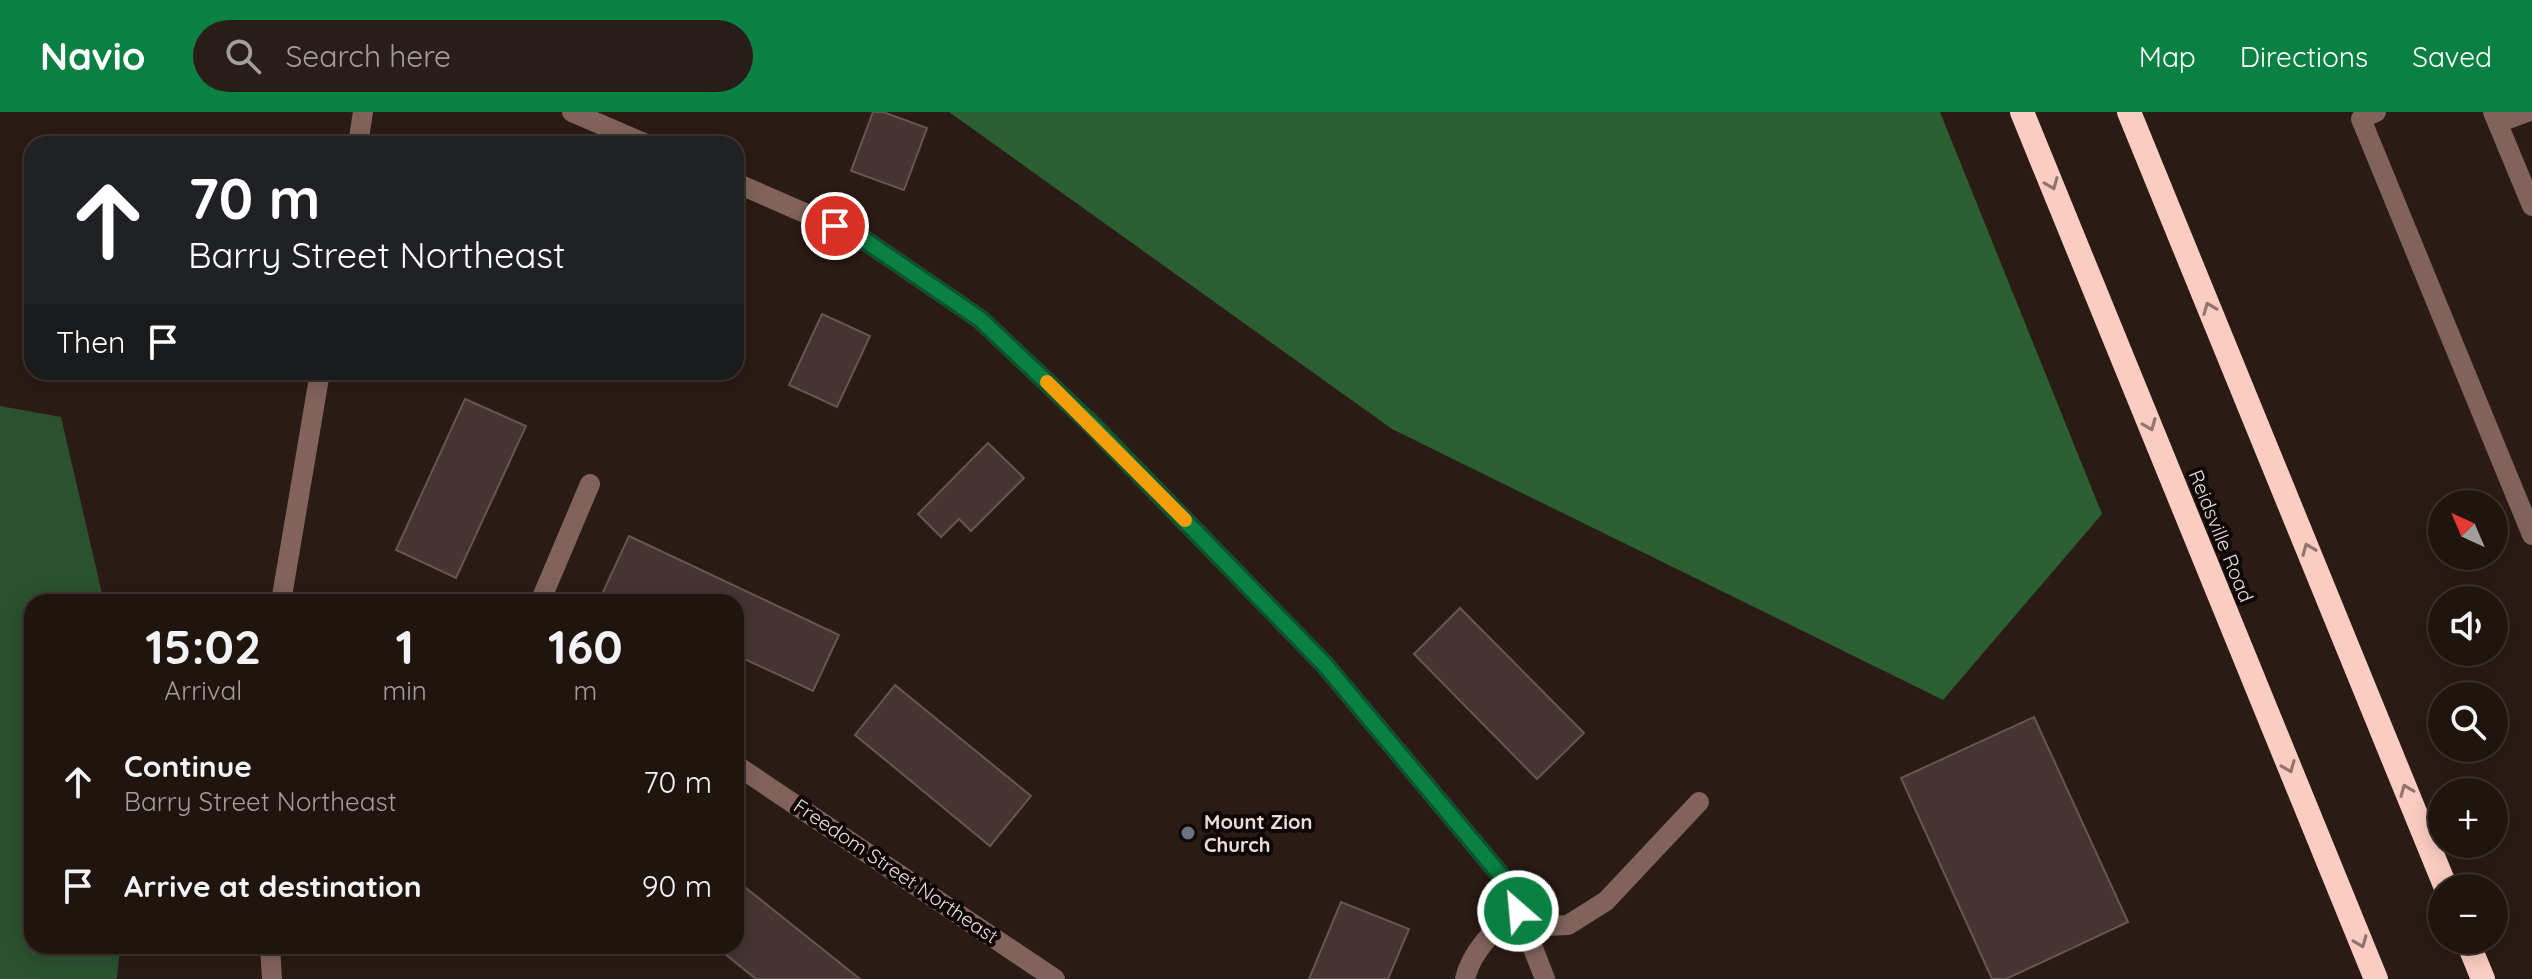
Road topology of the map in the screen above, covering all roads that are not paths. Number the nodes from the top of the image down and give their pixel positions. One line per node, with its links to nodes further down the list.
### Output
1 (363, 112): 8 (street)
2 (572, 112): 9 (street)
3 (2022, 112): 27 (highway, Reidsville Road, one-way to 27)
4 (2129, 112): 19 (highway, one-way to 4)
5 (2376, 112): 14 (street)
6 (2527, 112): 7 (street)
7 (2496, 118): 11 (street)
8 (359, 136)
9 (628, 136)
10 (744, 186): 20 (street)
11 (2532, 206)
12 (319, 380): 15 (street)
13 (590, 484): 16 (street)
14 (2532, 535)
15 (282, 594)
16 (543, 594)
17 (744, 770): 24 (street, Freedom Street Northeast)
18 (1699, 802): 20 (street)
19 (2440, 874)
20 (1521, 919): 25 (street); 26 (street)
21 (270, 954): 23 (street)
22 (2473, 954): 28 (highway)
23 (272, 979)
24 (1055, 979)
25 (1465, 979)
26 (1545, 979)
27 (2376, 979)
28 (2483, 979)

